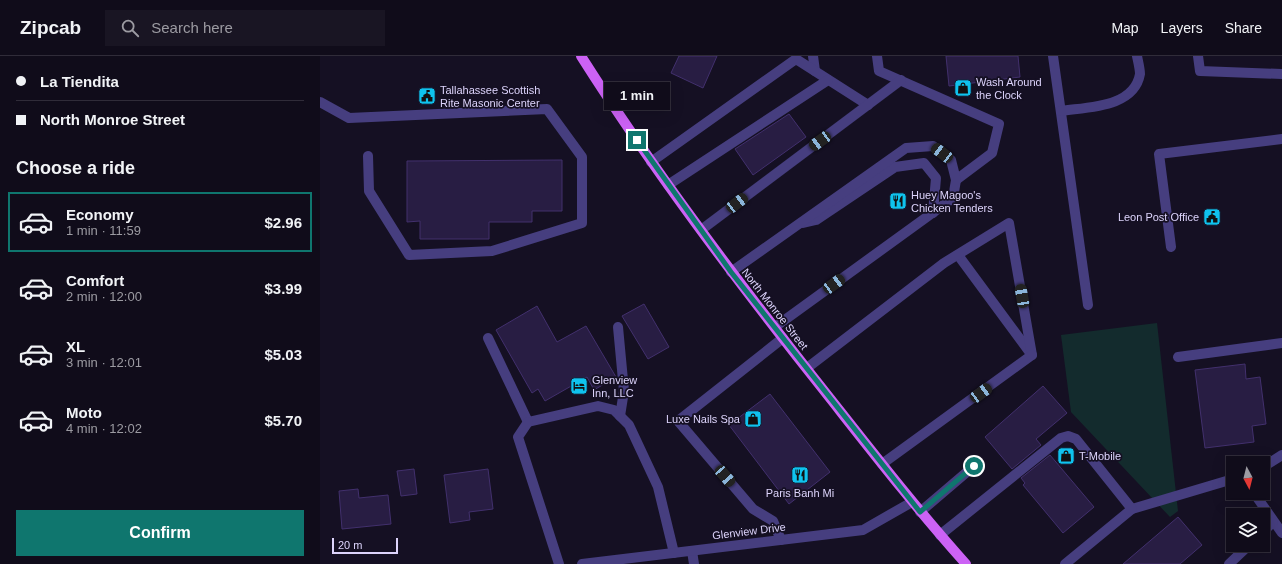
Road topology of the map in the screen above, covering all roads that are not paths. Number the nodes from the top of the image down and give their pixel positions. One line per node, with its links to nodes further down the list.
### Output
1 (581, 56): 16 (main road, North Monroe Street)
2 (814, 56): 7 (street)
3 (877, 56): 10 (street)
4 (1053, 56): 13 (street)
5 (1137, 56): 13 (street)
6 (1198, 56): 8 (street)
7 (815, 71): 9 (street); 16 (street)
8 (1282, 74)
9 (828, 80): 12 (street); 18 (street)
10 (901, 80): 12 (street); 17 (street)
11 (320, 102): 15 (street)
12 (868, 105): 21 (street)
13 (1061, 110): 25 (street)
14 (1282, 139): 22 (street)
15 (368, 156)
16 (651, 162): 18 (main road, North Monroe Street)
17 (956, 180): 19 (street); 20 (street)
18 (668, 185): 21 (main road, North Monroe Street)
19 (933, 213): 20 (street); 27 (street)
20 (796, 225): 24 (street)
21 (701, 230): 24 (main road, North Monroe Street)
22 (1171, 247)
23 (958, 255): 31 (street); 31 (street); 33 (street)
24 (731, 272): 27 (main road, North Monroe Street)
25 (1088, 305)
26 (618, 327): 34 (street)
27 (775, 327): 29 (main road, North Monroe Street)
28 (488, 338): 35 (street)
29 (783, 338): 33 (main road, North Monroe Street); 49 (street)
30 (1282, 343): 32 (street)
31 (1032, 355): 38 (street)
32 (1178, 357)
33 (807, 368): 38 (main road, North Monroe Street)
34 (620, 416): 35 (street); 52 (street)
35 (528, 422): 53 (street)
36 (1282, 455): 37 (street)
37 (1270, 463)
38 (882, 464): 42 (main road, North Monroe Street)
39 (974, 466): 44 (street)
40 (1226, 481): 43 (street)
41 (1259, 500): 45 (street)
42 (912, 502): 44 (main road, North Monroe Street); 49 (street, Glenview Drive)
43 (1132, 510): 48 (street); 57 (street)
44 (920, 512): 48 (main road, North Monroe Street)
45 (1273, 522): 46 (street); 47 (street)
46 (1270, 525)
47 (1282, 533)
48 (940, 535): 56 (main road, North Monroe Street)
49 (782, 540): 50 (street, Glenview Drive)
50 (692, 551): 52 (street, Glenview Drive); 55 (street)
51 (1242, 552): 58 (street)
52 (674, 553): 54 (street, Glenview Drive)
53 (559, 564)
54 (582, 564)
55 (694, 564)
56 (966, 564)
57 (1065, 564)
58 (1229, 564)

